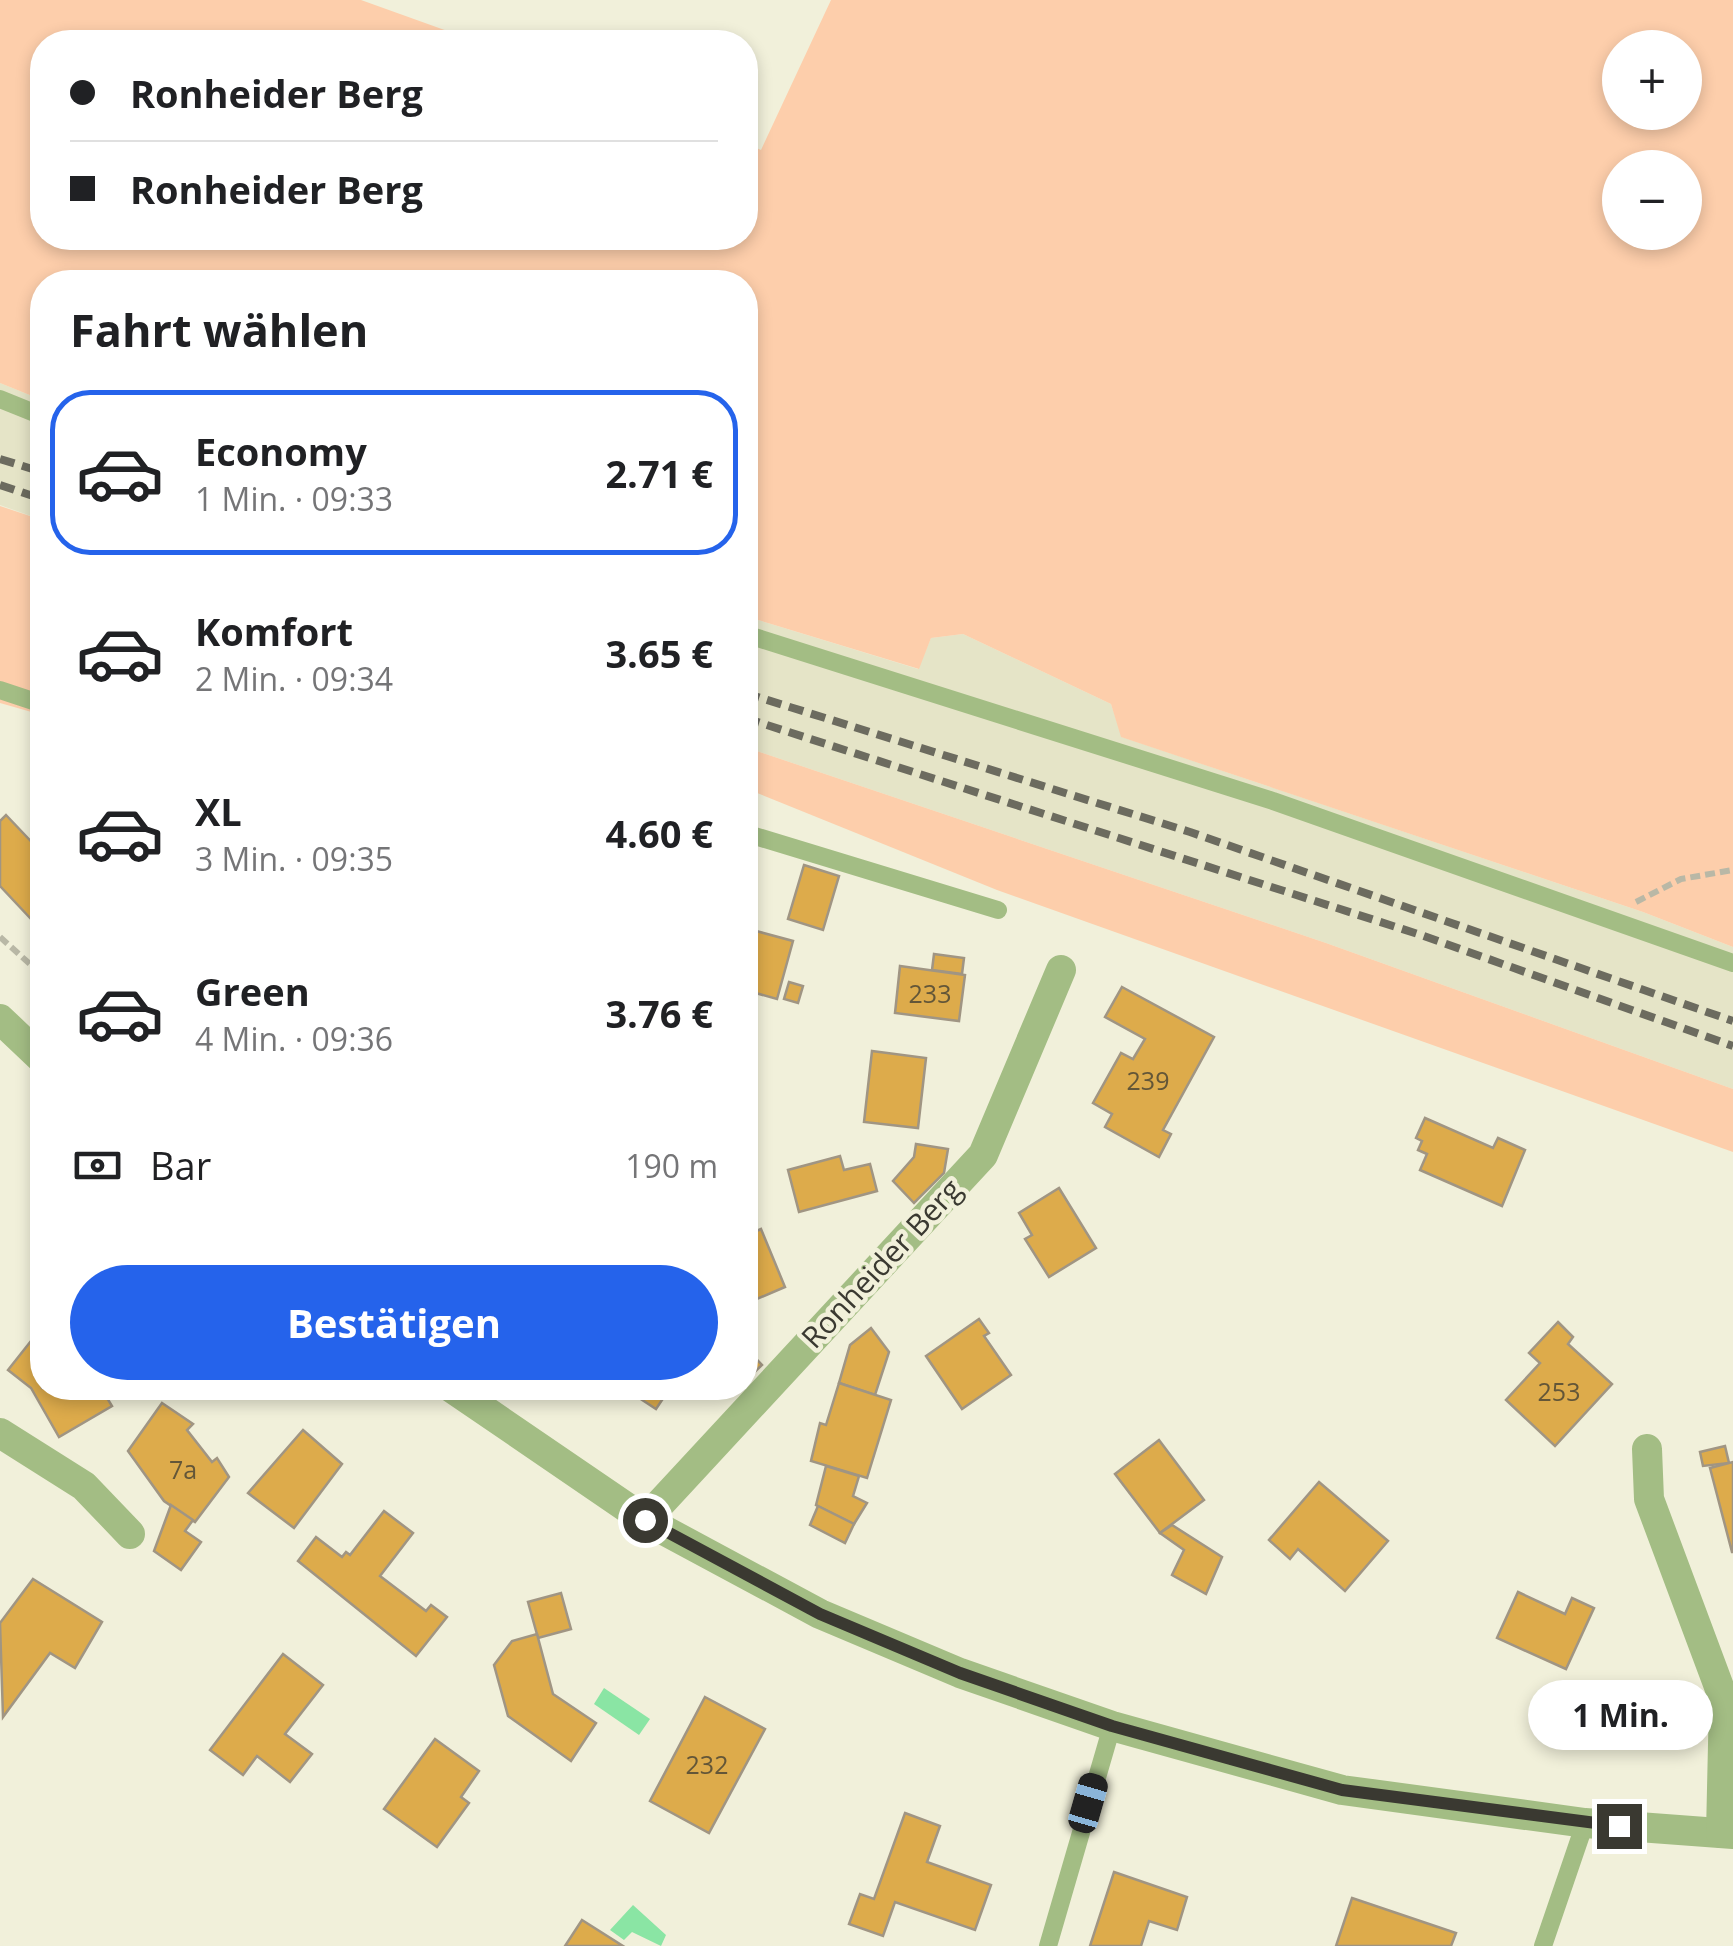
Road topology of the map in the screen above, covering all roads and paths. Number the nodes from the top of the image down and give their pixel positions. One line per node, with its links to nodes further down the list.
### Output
1 (0, 399): 2 (lane)
2 (30, 411)
3 (758, 638): 9 (lane)
4 (0, 690): 5 (lane)
5 (30, 700)
6 (758, 837): 8 (lane)
7 (1733, 870): 9 (path)
8 (998, 910)
9 (1608, 916): 11 (lane)
10 (0, 937): 12 (path)
11 (1733, 963)
12 (30, 964)
13 (1061, 970): 16 (street, Ronheider Berg)
14 (0, 1020): 15 (street)
15 (30, 1048)
16 (758, 1398)
17 (470, 1400): 21 (street)
18 (756, 1400): 21 (street, Ronheider Berg)
19 (0, 1433): 22 (street)
20 (1647, 1449): 25 (street)
21 (645, 1520): 23 (street)
22 (130, 1534)
23 (1112, 1726): 24 (street); 26 (lane)
24 (1585, 1823): 25 (street); 27 (lane)
25 (1727, 1834)
26 (1048, 1946)
27 (1543, 1946)

